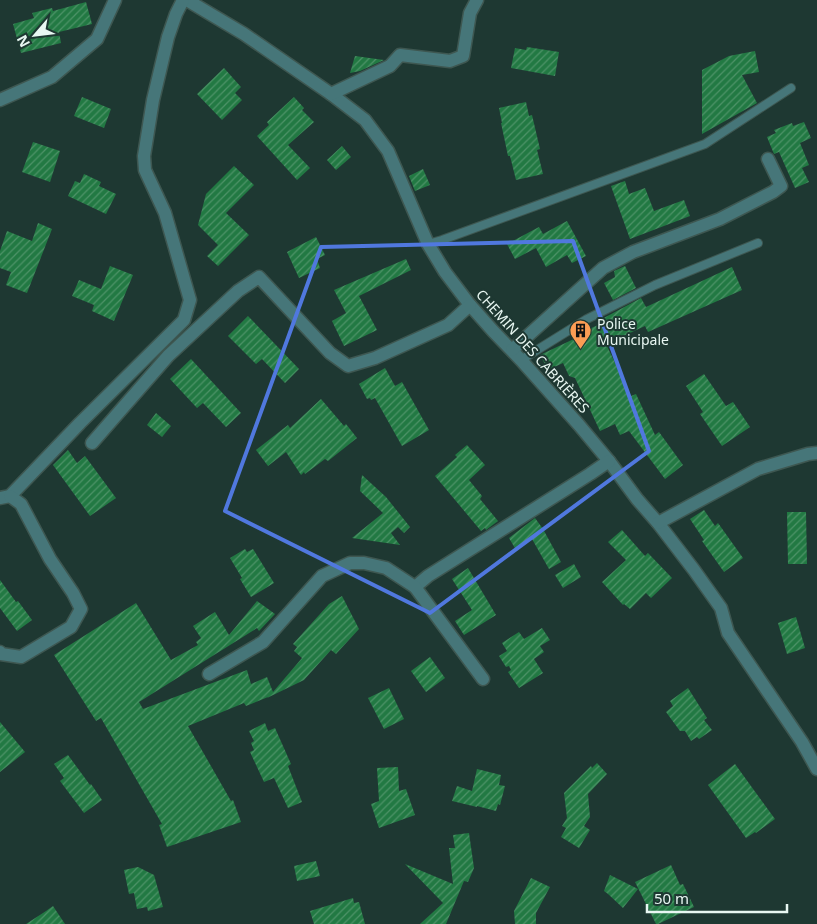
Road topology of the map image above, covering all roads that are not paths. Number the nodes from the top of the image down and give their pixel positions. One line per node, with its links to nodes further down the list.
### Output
1 (115, 0): 7 (street)
2 (183, 0): 17 (street)
3 (188, 0): 6 (street, CHEMIN DES CABRIÈRES)
4 (477, 0): 6 (street)
5 (791, 88): 10 (lane)
6 (331, 94): 10 (street, CHEMIN DES CABRIÈRES)
7 (0, 100)
8 (768, 159): 12 (street)
9 (758, 243): 13 (lane)
10 (428, 244): 11 (street, CHEMIN DES CABRIÈRES)
11 (470, 305): 12 (street, CHEMIN DES CABRIÈRES); 14 (street)
12 (512, 350): 13 (street, CHEMIN DES CABRIÈRES)
13 (522, 360): 16 (street, CHEMIN DES CABRIÈRES)
14 (92, 444)
15 (817, 453): 18 (street)
16 (609, 461): 18 (street, CHEMIN DES CABRIÈRES); 19 (street)
17 (5, 497): 20 (street)
18 (658, 523): 23 (street, CHEMIN DES CABRIÈRES)
19 (415, 586): 21 (street); 22 (street)
20 (0, 652)
21 (209, 674)
22 (483, 679)
23 (817, 769)

